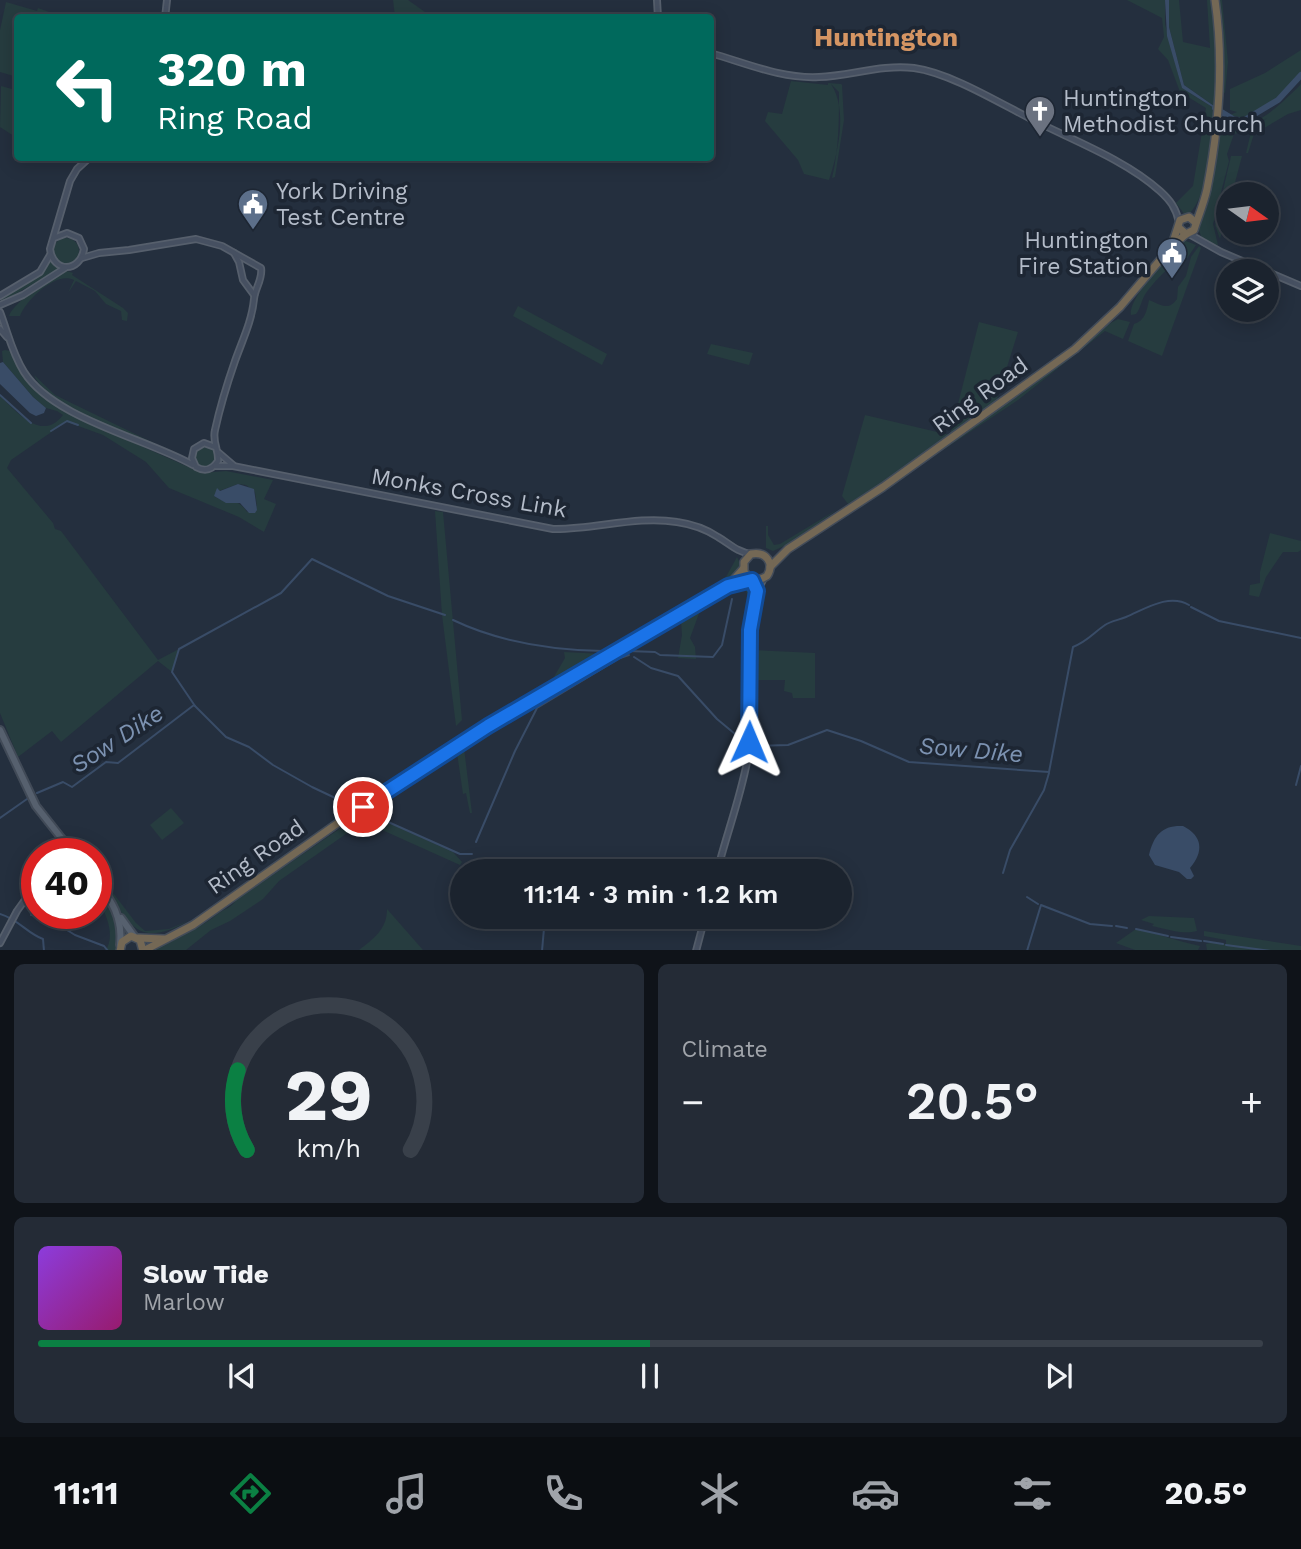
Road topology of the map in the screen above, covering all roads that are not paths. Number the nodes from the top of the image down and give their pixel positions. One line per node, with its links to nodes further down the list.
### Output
1 (1215, 0): 5 (highway, Ring Road)
2 (714, 54): 5 (street)
3 (86, 161): 4 (street)
4 (60, 218): 6 (street); 7 (street)
5 (1187, 225): 18 (street); 33 (highway, Ring Road)
6 (67, 233): 7 (street); 8 (street)
7 (54, 238): 11 (street)
8 (83, 244): 9 (street); 12 (street)
9 (99, 253): 10 (street); 12 (street)
10 (234, 253): 13 (street); 15 (street)
11 (50, 255): 14 (street); 20 (street)
12 (82, 258): 14 (street)
13 (249, 262): 15 (street); 16 (street)
14 (66, 267): 21 (street)
15 (241, 270): 17 (street)
16 (260, 280): 17 (street); 19 (street)
17 (247, 282): 19 (street)
18 (1301, 286)
19 (254, 295): 25 (street)
20 (0, 296)
21 (0, 305)
22 (0, 312): 24 (street)
23 (0, 328): 24 (street)
24 (7, 338): 29 (street)
25 (215, 431): 26 (street); 27 (street)
26 (204, 443): 27 (street); 28 (street)
27 (216, 449): 30 (street); 31 (street)
28 (192, 453): 29 (street); 32 (street)
29 (177, 456): 32 (street)
30 (215, 466): 31 (street, Monks Cross Link); 32 (street)
31 (233, 466): 34 (street, Monks Cross Link)
32 (196, 467)
33 (788, 549): 36 (highway, Ring Road); 37 (highway, Ring Road)
34 (736, 550): 35 (street, Monks Cross Link); 38 (street)
35 (751, 554): 36 (highway); 38 (highway)
36 (763, 555): 37 (highway)
37 (770, 567): 39 (highway)
38 (743, 568): 40 (highway); 41 (highway, Ring Road)
39 (763, 579): 40 (highway); 42 (street)
40 (753, 580): 41 (highway, Ring Road); 42 (street)
41 (728, 586): 51 (highway, Ring Road)
42 (757, 591): 45 (street)
43 (0, 730): 44 (main road)
44 (61, 838)
45 (719, 859)
46 (112, 902): 48 (main road)
47 (21, 907): 52 (street)
48 (119, 917): 50 (main road); 53 (main road)
49 (702, 929): 55 (street)
50 (135, 937): 51 (highway); 53 (highway); 54 (highway)
51 (164, 939): 54 (highway, Ring Road)
52 (0, 943)
53 (120, 947)
54 (143, 950)
55 (696, 950)

